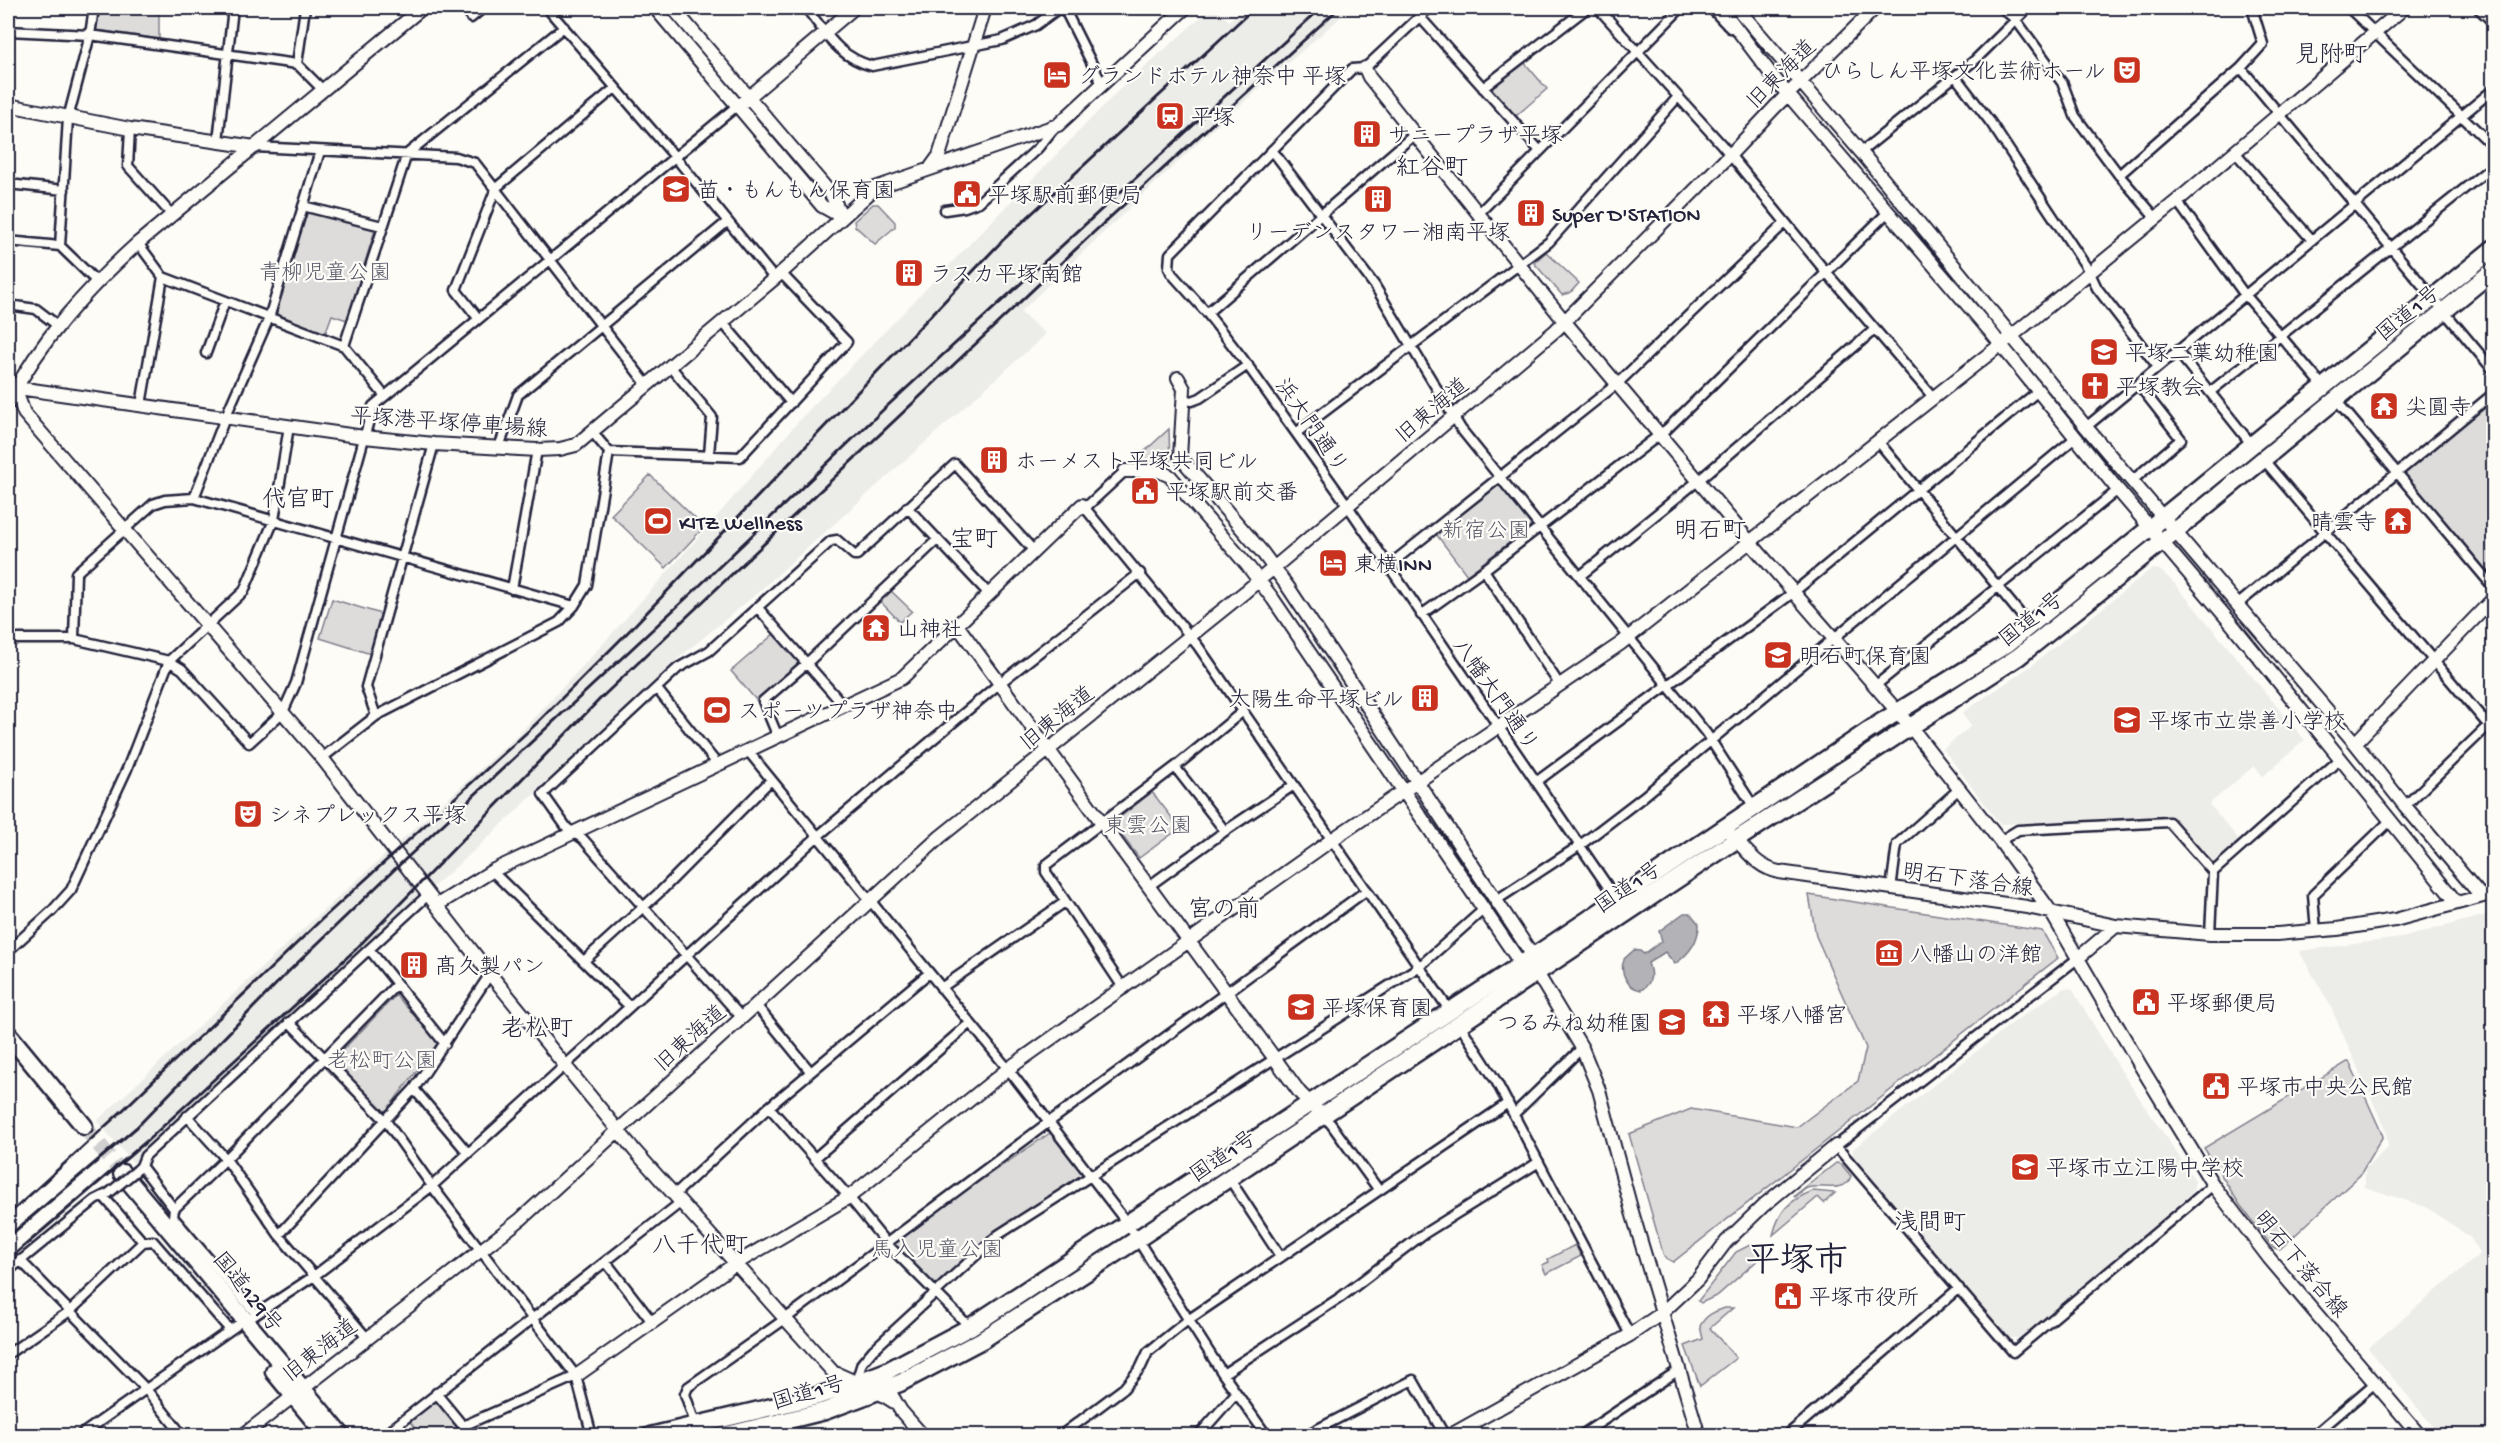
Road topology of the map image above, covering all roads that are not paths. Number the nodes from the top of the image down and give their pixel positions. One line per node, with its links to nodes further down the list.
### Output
1 (94, 8): 37 (street)
2 (233, 8): 40 (street)
3 (304, 8): 42 (street)
4 (421, 8): 51 (street)
5 (483, 8): 30 (street)
6 (547, 8): 33 (street)
7 (656, 8): 54 (street)
8 (674, 8): 54 (street)
9 (806, 8): 35 (street)
10 (854, 8): 35 (street)
11 (985, 8): 38 (street)
12 (1059, 8): 38 (street)
13 (1064, 8): 47 (street)
14 (1185, 8): 47 (street)
15 (1429, 8): 29 (street)
16 (1587, 8): 49 (street)
17 (1598, 8): 39 (street)
18 (1681, 8): 39 (street)
19 (1711, 8): 41 (street)
20 (1721, 8): 41 (street)
21 (1875, 8): 46 (street, 旧東海道)
22 (2002, 8): 31 (street)
23 (2028, 8): 31 (street)
24 (2252, 8): 44 (street)
25 (2349, 8): 36 (street)
26 (2404, 8): 36 (street)
27 (2478, 8): 32 (street)
28 (1741, 9): 46 (street)
29 (1419, 16): 43 (street); 49 (street)
30 (471, 18)
31 (2016, 20): 45 (street); 75 (street)
32 (2493, 23)
33 (564, 27): 48 (street); 70 (street)
34 (8, 31): 37 (street)
35 (826, 32): 38 (street); 54 (street)
36 (2375, 33): 56 (street); 57 (street)
37 (90, 35): 40 (street); 58 (street)
38 (972, 47): 74 (street)
39 (1637, 52): 53 (street); 67 (street)
40 (226, 54): 42 (street); 62 (street)
41 (1759, 59): 52 (street)
42 (297, 64): 51 (street)
43 (1365, 68): 61 (street); 65 (street)
44 (2241, 68): 56 (street); 75 (street)
45 (1955, 76): 68 (street); 101 (street)
46 (1801, 82): 52 (street, 旧東海道); 68 (street)
47 (1102, 84): 59 (street)
48 (615, 88): 72 (street); 77 (street)
49 (1483, 88): 67 (street)
50 (2493, 89): 57 (street)
51 (323, 90): 63 (street)
52 (1788, 94): 71 (street, 旧東海道); 85 (street)
53 (1677, 98): 71 (street); 99 (street)
54 (743, 101): 72 (street); 87 (street)
55 (8, 105): 58 (street)
56 (2280, 115): 69 (street); 80 (street)
57 (2461, 116): 64 (street); 80 (street)
58 (68, 118): 60 (street); 78 (street)
59 (1058, 125): 74 (street, 平塚港平塚停車場線); 82 (street)
60 (130, 129): 62 (street); 86 (street)
61 (1415, 134): 83 (street); 84 (street)
62 (218, 141): 63 (street)
63 (255, 147): 66 (street); 86 (street)
64 (2493, 147)
65 (1272, 150): 83 (street); 110 (street, 浜大門通り)
66 (320, 151): 70 (street); 81 (street)
67 (1540, 151): 84 (street)
68 (1861, 152): 118 (street)
69 (2235, 152): 79 (street); 92 (street)
70 (407, 154): 77 (street); 91 (street)
71 (1730, 155): 90 (street); 113 (street, 旧東海道)
72 (676, 158): 89 (street); 98 (street)
73 (2493, 165): 96 (street)
74 (931, 167): 87 (street, 平塚港平塚停車場線)
75 (2119, 175): 88 (street)
76 (8, 184): 78 (street)
77 (496, 188): 98 (street); 112 (street)
78 (64, 190): 95 (street)
79 (2177, 201): 88 (street); 106 (street)
80 (2354, 205): 92 (street); 96 (street)
81 (303, 206): 91 (street); 111 (street)
82 (945, 210)
83 (1322, 213): 110 (street); 120 (street)
84 (1479, 213): 99 (street)
85 (1887, 213): 102 (street); 121 (street)
86 (172, 215): 94 (street)
87 (842, 217): 103 (street, 平塚港平塚停車場線)
88 (2156, 218): 101 (street)
89 (727, 222): 103 (street); 116 (street)
90 (1785, 223): 102 (street); 130 (street)
91 (382, 225): 122 (street)
92 (2312, 240): 106 (street)
93 (8, 241): 95 (street)
94 (138, 243): 104 (street); 105 (street)
95 (60, 246): 105 (street)
96 (2390, 248): 108 (street); 119 (street)
97 (2493, 248): 108 (highway, 国道1号)
98 (550, 258): 112 (street); 116 (street)
99 (1520, 265): 113 (street); 120 (street)
100 (2493, 270): 108 (highway, 国道1号)
101 (2089, 271): 118 (street); 127 (street)
102 (1826, 272): 117 (street); 150 (street)
103 (778, 276): 114 (street, 平塚港平塚停車場線); 142 (street)
104 (163, 277): 107 (street); 143 (street)
105 (96, 281): 115 (street)
106 (2245, 295): 119 (street); 123 (street)
107 (225, 301): 111 (street); 124 (street)
108 (2438, 305): 128 (street); 136 (highway, 国道1号)
109 (8, 306): 115 (street)
110 (1207, 313): 125 (street, 浜大門通り)
111 (269, 318): 122 (street); 145 (street)
112 (478, 318): 138 (street)
113 (1565, 322): 130 (street); 144 (street, 旧東海道)
114 (723, 323): 126 (street, 平塚港平塚停車場線); 142 (street)
115 (57, 325): 133 (street)
116 (602, 325): 132 (street); 156 (street)
117 (1874, 330): 139 (street); 164 (street)
118 (2013, 335): 121 (street); 147 (street)
119 (2281, 335): 135 (street); 136 (street)
120 (1412, 344): 144 (street); 148 (street)
121 (2001, 345): 134 (street); 139 (street)
122 (344, 346): 138 (street)
123 (2177, 351): 127 (street); 135 (street)
124 (206, 353)
125 (1248, 365): 140 (street); 148 (street, 浜大門通り)
126 (671, 367): 132 (street, 平塚港平塚停車場線); 159 (street)
127 (2158, 367): 131 (street)
128 (2493, 371)
129 (1178, 378): 140 (street)
130 (1618, 383): 150 (street); 163 (street)
131 (2138, 384): 147 (street); 165 (street)
132 (648, 386): 149 (street, 平塚港平塚停車場線)
133 (11, 387): 141 (street); 143 (street, 平塚港平塚停車場線); 175 (street)
134 (2038, 391): 152 (street); 167 (street)
135 (2210, 392): 155 (street)
136 (2330, 393): 155 (highway, 国道1号); 160 (highway, 国道1号); 162 (street)
137 (2493, 393): 162 (street)
138 (384, 395): 151 (street)
139 (1933, 397): 153 (street)
140 (1184, 399): 185 (street)
141 (8, 403)
142 (791, 403): 159 (street)
143 (141, 405): 145 (street, 平塚港平塚停車場線)
144 (1454, 416): 163 (street); 170 (street, 旧東海道)
145 (225, 418): 146 (street, 平塚港平塚停車場線); 168 (street)
146 (289, 426): 151 (street, 平塚港平塚停車場線); 172 (street)
147 (2086, 427): 165 (street)
148 (1296, 432): 170 (street, 浜大門通り)
149 (593, 433): 157 (street, 平塚港平塚停車場線); 158 (street)
150 (1660, 435): 164 (street); 174 (street)
151 (364, 437): 154 (street, 平塚港平塚停車場線); 179 (street)
152 (2075, 438): 166 (street); 178 (street)
153 (1877, 440): 167 (street); 181 (street)
154 (434, 444): 156 (street, 平塚港平塚停車場線); 183 (street)
155 (2252, 445): 173 (highway, 国道1号)
156 (498, 447): 157 (street, 平塚港平塚停車場線)
157 (537, 450): 192 (street)
158 (609, 452): 159 (street); 197 (street)
159 (709, 455)
160 (2263, 459): 173 (highway, 国道1号); 176 (street)
161 (1125, 471): 171 (street); 189 (street)
162 (2397, 472): 176 (street); 191 (street)
163 (1501, 477): 174 (street); 184 (street)
164 (1698, 480): 181 (street); 188 (street)
165 (2133, 480): 173 (street)
166 (2118, 490): 177 (street); 190 (street)
167 (1919, 491): 178 (street); 193 (street)
168 (194, 498): 172 (street); 175 (street)
169 (907, 507): 180 (street); 182 (street); 198 (street)
170 (1349, 507): 184 (street, 八幡大門通り); 185 (street, 旧東海道)
171 (1085, 508): 182 (street); 187 (street)
172 (274, 520): 179 (street); 200 (street)
173 (2170, 524): 177 (highway, 国道1号); 196 (street)
174 (1540, 527): 186 (street); 188 (street)
175 (125, 530): 200 (street); 207 (street)
176 (2325, 532): 196 (street); 209 (street)
177 (2155, 535): 202 (highway, 国道1号); 222 (highway, 国道1号); 230 (street)
178 (1956, 536): 190 (street); 205 (street)
179 (337, 539): 183 (street); 219 (street)
180 (937, 540): 194 (street); 210 (street)
181 (1749, 541): 193 (street); 204 (street)
182 (1034, 551): 194 (street)
183 (401, 555): 192 (street); 220 (street)
184 (1388, 566): 199 (street, 八幡大門通り)
185 (1274, 567): 189 (street, 旧東海道); 234 (street)
186 (1484, 570): 199 (street); 212 (street)
187 (1140, 573): 203 (street); 211 (street)
188 (1580, 576): 204 (street)
189 (1259, 580): 203 (street, 旧東海道); 238 (street)
190 (1999, 588): 202 (street); 214 (street)
191 (2493, 588)
192 (512, 589): 197 (street)
193 (1794, 592): 205 (street); 213 (street)
194 (989, 594): 201 (street)
195 (2493, 598): 209 (street)
196 (2237, 605): 226 (street)
197 (574, 606): 220 (street)
198 (758, 608): 210 (street); 215 (street)
199 (1421, 615): 221 (street, 八幡大門通り)
200 (208, 625): 208 (street); 219 (street)
201 (957, 626): 211 (street); 216 (street)
202 (2031, 626): 218 (highway, 国道1号)
203 (1190, 636): 217 (street); 227 (street, 旧東海道)
204 (1629, 637): 212 (street); 213 (street)
205 (1834, 637): 214 (street); 225 (street)
206 (8, 639): 207 (street)
207 (74, 639): 208 (street)
208 (169, 661): 219 (street); 273 (street)
209 (2434, 662): 223 (street); 226 (street)
210 (807, 663): 216 (street); 224 (street)
211 (1000, 683): 227 (street); 246 (street)
212 (1559, 684): 221 (street)
213 (1668, 684): 225 (street); 235 (street)
214 (1875, 686): 218 (street)
215 (657, 689): 231 (street); 245 (street)
216 (844, 706): 224 (street)
217 (1242, 711): 232 (street); 236 (street)
218 (1898, 711): 222 (street); 241 (highway, 国道1号)
219 (284, 712): 229 (street)
220 (376, 716): 229 (street)
221 (1497, 726): 234 (street); 235 (street, 八幡大門通り)
222 (1910, 726): 237 (street); 239 (highway, 国道1号)
223 (2492, 726): 240 (street)
224 (778, 737): 228 (street)
225 (1710, 739): 241 (street); 250 (street)
226 (2355, 743): 240 (street)
227 (1048, 750): 243 (street); 261 (street, 旧東海道)
228 (748, 751): 231 (street); 233 (street)
229 (322, 758): 257 (street)
230 (2340, 759): 242 (street); 252 (street)
231 (718, 765): 245 (street)
232 (1175, 767): 243 (street); 244 (street)
233 (771, 780): 246 (street); 265 (street)
234 (1417, 781): 238 (street); 260 (street)
235 (1536, 782): 250 (street, 八幡大門通り)
236 (1294, 785): 244 (street); 247 (street)
237 (1959, 789): 249 (street); 255 (street)
238 (1404, 790): 247 (street); 266 (street)
239 (1804, 796): 241 (highway); 248 (highway, 国道1号)
240 (2405, 806): 258 (street)
241 (1754, 807): 253 (highway, 国道1号)
242 (2391, 820): 263 (street); 269 (street)
243 (1102, 823): 254 (street); 262 (street)
244 (1225, 831): 254 (street)
245 (576, 833): 251 (street); 265 (street)
246 (818, 836): 261 (street); 274 (street)
247 (1333, 839): 256 (street); 271 (street)
248 (1736, 840): 253 (street); 255 (street, 明石下落合線); 278 (highway, 国道1号)
249 (2000, 841): 252 (street); 267 (street)
250 (1579, 846): 259 (street, 八幡大門通り); 260 (street)
251 (492, 871): 264 (street); 276 (street)
252 (2213, 872): 270 (street)
253 (1656, 874): 259 (highway, 国道1号)
254 (1149, 886): 271 (street)
255 (1891, 889): 267 (street, 明石下落合線)
256 (1367, 890): 279 (street); 287 (street)
257 (429, 894): 264 (street); 272 (street)
258 (2487, 894): 263 (street)
259 (1617, 900): 277 (highway, 国道1号)
260 (1496, 901): 277 (street)
261 (871, 902): 280 (street); 288 (street, 旧東海道)
262 (1065, 902): 284 (street); 285 (street)
263 (2457, 903): 269 (street)
264 (438, 905): 282 (street)
265 (643, 908): 274 (street); 276 (street)
266 (1483, 910): 277 (street); 279 (street)
267 (2051, 912): 268 (street); 275 (street, 明石下落合線)
268 (2116, 926): 270 (street); 275 (street)
269 (2316, 931): 270 (street)
270 (2210, 933)
271 (1190, 941): 285 (street); 287 (street)
272 (369, 949): 283 (street); 292 (street)
273 (8, 951)
274 (686, 956): 289 (street); 291 (street)
275 (2077, 959): 314 (street); 322 (street, 明石下落合線)
276 (585, 960): 289 (street)
277 (1527, 960): 281 (street); 290 (highway, 国道1号)
278 (1557, 960): 281 (highway, 国道1号); 286 (street)
279 (1420, 966): 290 (street); 299 (street)
280 (929, 972): 284 (street); 303 (street)
281 (1537, 973): 286 (street); 294 (highway, 国道1号)
282 (490, 974): 296 (street); 301 (street)
283 (397, 984): 296 (street); 300 (street)
284 (941, 988): 293 (street)
285 (1124, 989): 302 (street)
286 (1548, 991): 298 (street)
287 (1227, 993): 299 (street); 312 (street)
288 (756, 1005): 291 (street, 旧東海道); 303 (street)
289 (629, 1006): 301 (street)
290 (1450, 1011): 305 (highway, 国道1号)
291 (742, 1018): 313 (street, 旧東海道)
292 (289, 1022): 300 (street); 309 (street)
293 (970, 1023): 302 (street); 316 (street)
294 (1460, 1025): 306 (street); 310 (highway, 国道1号)
295 (8, 1034): 297 (highway)
296 (445, 1044): 304 (street)
297 (8, 1048)
298 (1582, 1048): 308 (street); 343 (street)
299 (1275, 1057): 305 (street); 319 (street)
300 (324, 1059): 311 (street); 317 (street)
301 (564, 1065): 313 (street); 315 (street)
302 (1008, 1069): 312 (street); 325 (street)
303 (810, 1071): 307 (street)
304 (414, 1089): 311 (street); 315 (street)
305 (1309, 1103): 310 (street); 328 (highway, 国道1号)
306 (1508, 1103): 308 (street); 324 (street)
307 (769, 1107): 316 (street); 326 (street)
308 (1514, 1114): 318 (street)
309 (188, 1116): 317 (street); 321 (street)
310 (1323, 1116): 320 (highway, 国道1号); 324 (street)
311 (386, 1120): 323 (street); 329 (street)
312 (1049, 1122): 319 (street); 332 (street)
313 (618, 1131): 326 (street); 333 (street, 旧東海道)
314 (1836, 1146): 340 (street); 343 (street)
315 (468, 1153): 323 (street)
316 (815, 1158): 325 (street)
317 (226, 1159): 327 (street); 329 (street)
318 (1539, 1162): 350 (street); 355 (street)
319 (1090, 1176): 328 (street); 341 (street)
320 (1229, 1178): 330 (highway, 国道1号); 334 (street)
321 (121, 1180): 327 (street); 331 (street); 335 (street); 347 (highway, 国道129号)
322 (2213, 1185): 340 (street); 357 (street, 明石下落合線)
323 (432, 1186): 333 (street); 339 (street)
324 (1378, 1189): 334 (street)
325 (849, 1197): 332 (street); 337 (street)
326 (677, 1199): 336 (street); 337 (street)
327 (174, 1209): 347 (street)
328 (1127, 1223): 330 (street); 349 (highway, 国道1号)
329 (279, 1235): 339 (street)
330 (1136, 1240): 346 (street); 363 (highway, 国道1号)
331 (144, 1242): 342 (street); 347 (street)
332 (887, 1244): 341 (street); 345 (street)
333 (481, 1250): 344 (street); 351 (street, 旧東海道)
334 (1280, 1256): 346 (street)
335 (20, 1260): 338 (street); 342 (street)
336 (606, 1262): 344 (street); 348 (street)
337 (735, 1264): 345 (street); 348 (street)
338 (8, 1271)
339 (314, 1276): 347 (street); 351 (street)
340 (1959, 1288): 388 (street)
341 (936, 1293): 349 (street); 359 (street)
342 (70, 1311): 352 (street); 358 (street)
343 (1662, 1313): 350 (street); 353 (street)
344 (533, 1319): 356 (street); 361 (street)
345 (785, 1319): 359 (street); 365 (street)
346 (1188, 1320): 355 (street); 380 (street)
347 (242, 1323): 358 (street); 360 (highway, 国道129号)
348 (653, 1323): 356 (street)
349 (970, 1327): 354 (highway, 国道1号)
350 (1630, 1335): 364 (street)
351 (367, 1338): 360 (street, 旧東海道)
352 (8, 1354)
353 (1679, 1370): 386 (street); 387 (street)
354 (886, 1371): 359 (highway, 国道1号); 363 (street)
355 (1223, 1374): 362 (street)
356 (576, 1376): 368 (street); 376 (street)
357 (2375, 1383): 389 (street); 390 (street, 明石下落合線)
358 (146, 1389): 370 (street); 371 (street)
359 (848, 1390): 363 (highway, 国道1号); 363 (street); 365 (highway, 国道1号); 366 (highway, 国道1号)
360 (298, 1393): 372 (street, 旧東海道); 373 (highway, 国道129号); 374 (highway, 国道129号)
361 (436, 1393): 368 (street); 375 (street)
362 (1236, 1393): 381 (street); 382 (street)
363 (887, 1394): 379 (street)
364 (1472, 1423): 384 (street); 385 (street)
365 (696, 1425): 377 (highway, 国道1号)
366 (788, 1428): 378 (highway, 国道1号)
367 (8, 1431): 369 (street)
368 (464, 1431)
369 (10, 1436)
370 (79, 1436)
371 (183, 1436)
372 (242, 1436)
373 (327, 1436)
374 (342, 1436)
375 (383, 1436)
376 (592, 1436)
377 (650, 1436)
378 (723, 1436)
379 (923, 1436)
380 (1060, 1436)
381 (1198, 1436)
382 (1267, 1436)
383 (1304, 1436): 384 (street)
384 (1447, 1436)
385 (1479, 1436)
386 (1580, 1436)
387 (1699, 1436)
388 (1786, 1436)
389 (2313, 1436)
390 (2420, 1436)

